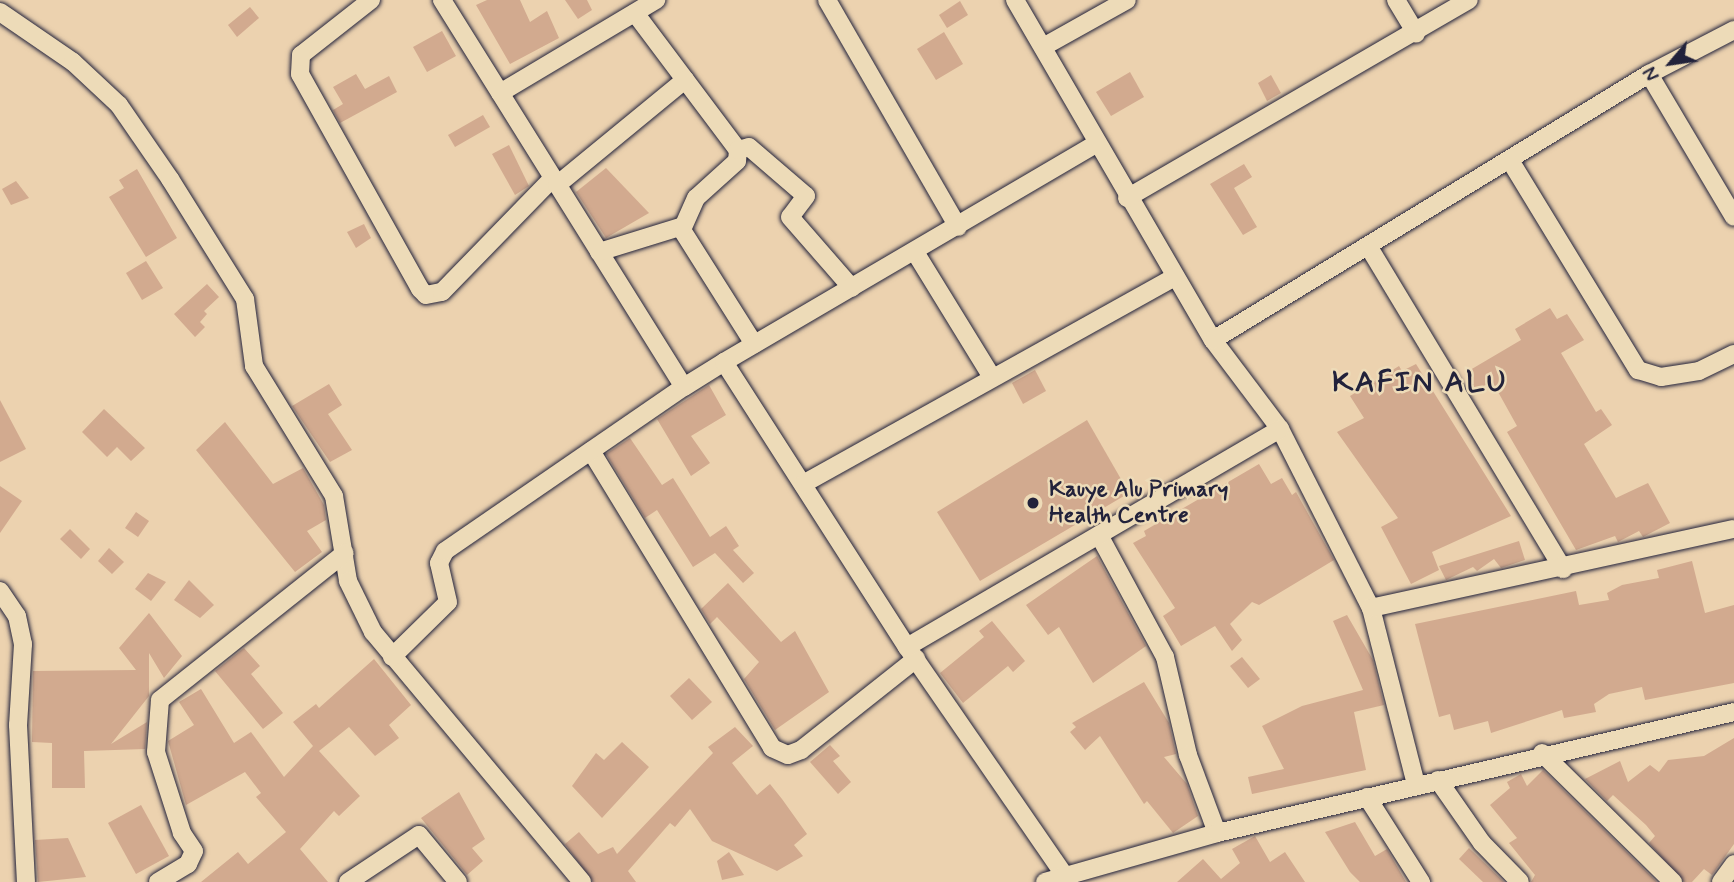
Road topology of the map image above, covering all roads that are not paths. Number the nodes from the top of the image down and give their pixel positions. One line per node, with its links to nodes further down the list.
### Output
1 (371, 0): 20 (street)
2 (442, 0): 16 (street)
3 (656, 0): 10 (street)
4 (827, 0): 24 (street)
5 (1015, 0): 13 (street)
6 (1127, 0): 13 (street)
7 (1396, 0): 12 (street)
8 (1469, 0): 12 (street)
9 (0, 12): 41 (street)
10 (635, 13): 15 (street); 16 (street)
11 (1734, 30): 14 (street)
12 (1416, 33): 21 (street)
13 (1043, 47): 17 (street)
14 (1649, 74): 19 (street); 22 (street)
15 (685, 80): 18 (street); 20 (street)
16 (500, 93): 20 (street)
17 (1096, 144): 21 (street); 24 (street)
18 (738, 150): 23 (street); 29 (street)
19 (1511, 162): 25 (street); 32 (street)
20 (556, 182): 26 (street)
21 (1127, 198): 28 (street)
22 (1734, 217)
23 (683, 226): 26 (street); 31 (street)
24 (958, 227): 27 (street)
25 (1370, 249): 30 (street); 42 (street)
26 (599, 252): 35 (street)
27 (915, 252): 29 (street); 34 (street)
28 (1175, 277): 30 (street); 34 (street)
29 (852, 288): 31 (street)
30 (1213, 340): 36 (street)
31 (754, 344): 33 (street)
32 (1734, 354)
33 (724, 362): 35 (street); 38 (street)
34 (992, 377): 38 (street)
35 (684, 387): 37 (street)
36 (1280, 429): 40 (street); 44 (street)
37 (591, 451): 45 (street); 46 (street)
38 (803, 484): 45 (street)
39 (1734, 529): 42 (street)
40 (1099, 535): 45 (street); 52 (street)
41 (345, 554): 46 (street); 56 (street)
42 (1563, 569): 44 (street)
43 (0, 591): 55 (street)
44 (1371, 608): 50 (street)
45 (911, 653): 54 (street)
46 (392, 657): 59 (street)
47 (1734, 712): 48 (street)
48 (1542, 753): 49 (street); 63 (street)
49 (1438, 780): 50 (street); 62 (street)
50 (1416, 785): 51 (street)
51 (1367, 797): 52 (street); 61 (street)
52 (1217, 833): 54 (street)
53 (1734, 864): 64 (street)
54 (1069, 880): 60 (street)
55 (26, 882)
56 (158, 882)
57 (348, 882): 58 (street)
58 (458, 882)
59 (582, 882)
60 (1045, 882)
61 (1421, 882)
62 (1520, 882)
63 (1673, 882)
64 (1721, 882)

